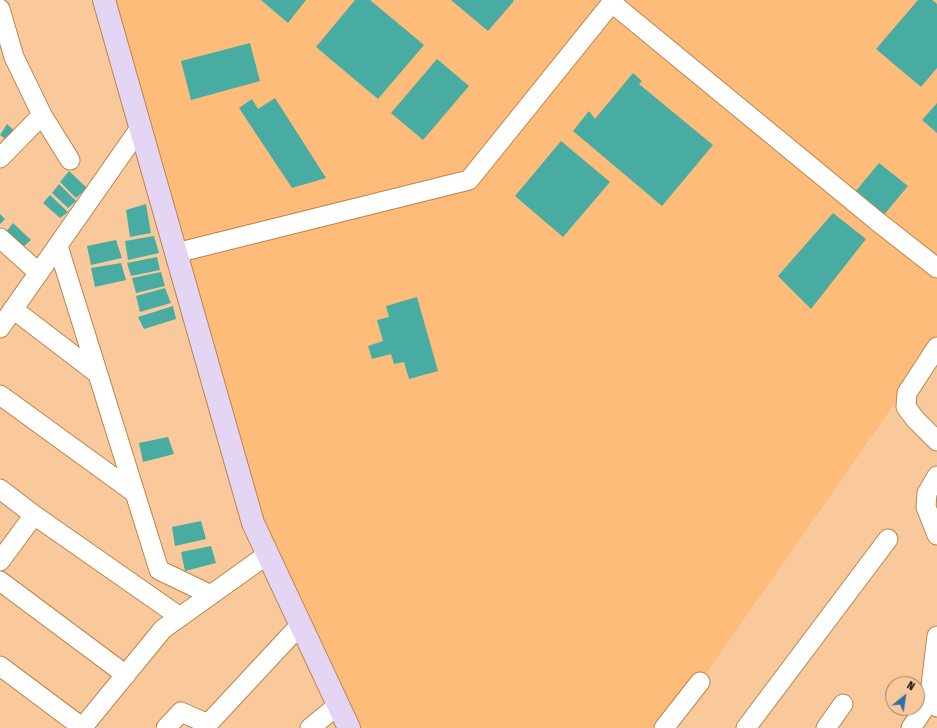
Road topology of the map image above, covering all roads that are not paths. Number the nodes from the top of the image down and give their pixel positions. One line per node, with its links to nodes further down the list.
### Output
1 (104, 0): 6 (main road)
2 (613, 2): 11 (street); 12 (street)
3 (0, 9): 4 (street)
4 (5, 52): 5 (street)
5 (42, 115): 7 (street); 8 (street)
6 (140, 128): 10 (street); 11 (main road)
7 (0, 158)
8 (70, 160)
9 (0, 238): 13 (street)
10 (58, 246): 13 (street); 17 (street)
11 (176, 253): 26 (main road)
12 (937, 268)
13 (39, 272): 14 (street)
14 (13, 309): 15 (street); 17 (street)
15 (0, 328)
16 (937, 346): 19 (street)
17 (98, 374): 22 (street)
18 (0, 395): 22 (street)
19 (937, 441)
20 (937, 476): 24 (street)
21 (0, 488): 23 (street)
22 (135, 493): 29 (street)
23 (34, 515): 27 (street); 30 (street)
24 (937, 536)
25 (888, 538): 44 (street)
26 (268, 554): 29 (street); 31 (main road)
27 (0, 562)
28 (0, 580): 34 (street)
29 (211, 595): 30 (street)
30 (180, 617): 34 (street)
31 (301, 624): 38 (main road); 40 (street)
32 (937, 636): 36 (street)
33 (0, 666): 39 (street)
34 (126, 675): 39 (street)
35 (700, 682): 43 (street)
36 (934, 700): 46 (street)
37 (843, 704): 45 (street)
38 (338, 705): 41 (street); 42 (main road)
39 (82, 728)
40 (166, 728)
41 (310, 728)
42 (349, 728)
43 (664, 728)
44 (746, 728)
45 (826, 728)
46 (911, 728)

